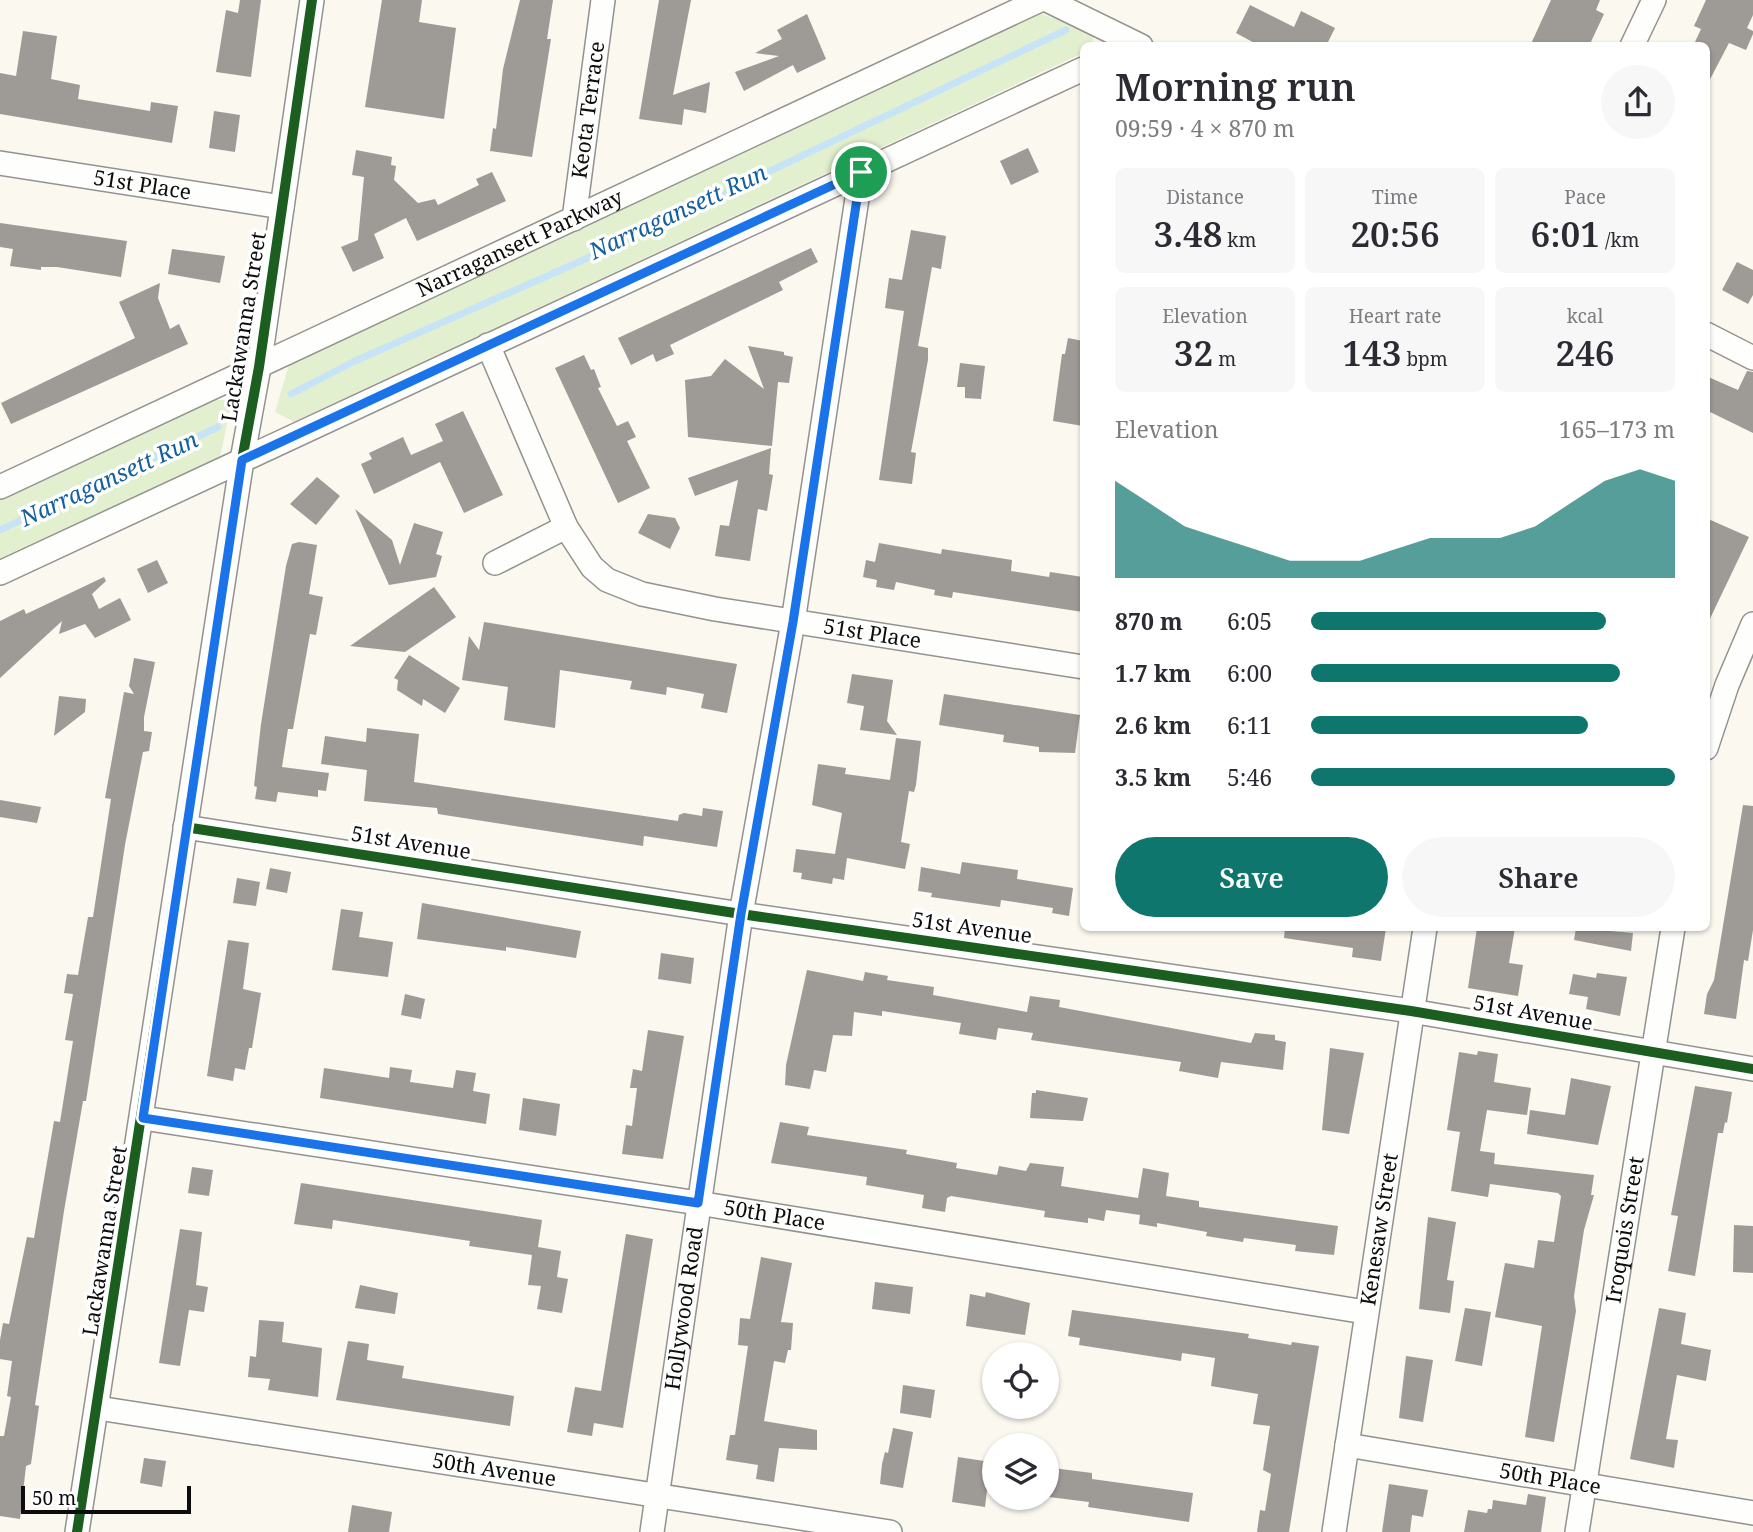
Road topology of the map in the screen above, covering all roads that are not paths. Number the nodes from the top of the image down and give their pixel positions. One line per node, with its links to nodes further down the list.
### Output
1 (312, 0): 11 (street, Lackawanna Street)
2 (603, 0): 12 (street, Keota Terrace)
3 (1040, 0): 12 (street, Narragansett Parkway)
4 (1047, 0): 6 (street)
5 (1654, 0): 7 (street)
6 (1131, 42)
7 (1634, 42)
8 (1080, 70): 10 (street)
9 (0, 163): 11 (street, 51st Place)
10 (861, 172): 14 (street); 22 (street, Hollywood Road)
11 (282, 207): 16 (street, Lackawanna Street)
12 (574, 219): 16 (street, Narragansett Parkway)
13 (1710, 336): 15 (street)
14 (488, 345): 17 (street); 19 (street, 51st Place)
15 (1753, 358)
16 (259, 367): 17 (street, Lackawanna Street); 18 (street, Narragansett Parkway)
17 (242, 460): 21 (street); 26 (street, Lackawanna Street)
18 (0, 487)
19 (566, 527): 20 (street); 22 (street, 51st Place)
20 (495, 563)
21 (0, 573)
22 (793, 622): 24 (street, 51st Place); 27 (street, Hollywood Road)
23 (1753, 624): 25 (street)
24 (1080, 667)
25 (1710, 736)
26 (184, 827): 27 (street, 51st Avenue); 33 (street, Lackawanna Street)
27 (741, 914): 30 (street, 51st Avenue); 34 (street, Hollywood Road)
28 (1424, 931): 30 (street, Kenesaw Street)
29 (1673, 931): 31 (street, Iroquois Street)
30 (1411, 1011): 31 (street, 51st Avenue); 35 (street, Kenesaw Street)
31 (1654, 1055): 32 (street, 51st Avenue); 38 (street, Iroquois Street)
32 (1753, 1069)
33 (143, 1118): 34 (street, 50th Place); 36 (street, Lackawanna Street)
34 (698, 1203): 35 (street, 50th Place); 39 (street, Hollywood Road)
35 (1365, 1312): 37 (street, Kenesaw Street)
36 (98, 1408): 39 (street, 50th Avenue); 41 (street, Lackawanna Street)
37 (1347, 1445): 38 (street, 50th Place); 44 (street, Kenesaw Street)
38 (1584, 1485): 40 (street, 50th Place); 45 (street, Iroquois Street)
39 (657, 1494): 42 (street, Hollywood Road); 43 (street, 50th Avenue)
40 (1753, 1513)
41 (77, 1532)
42 (652, 1532)
43 (890, 1532)
44 (1334, 1532)
45 (1577, 1532)

